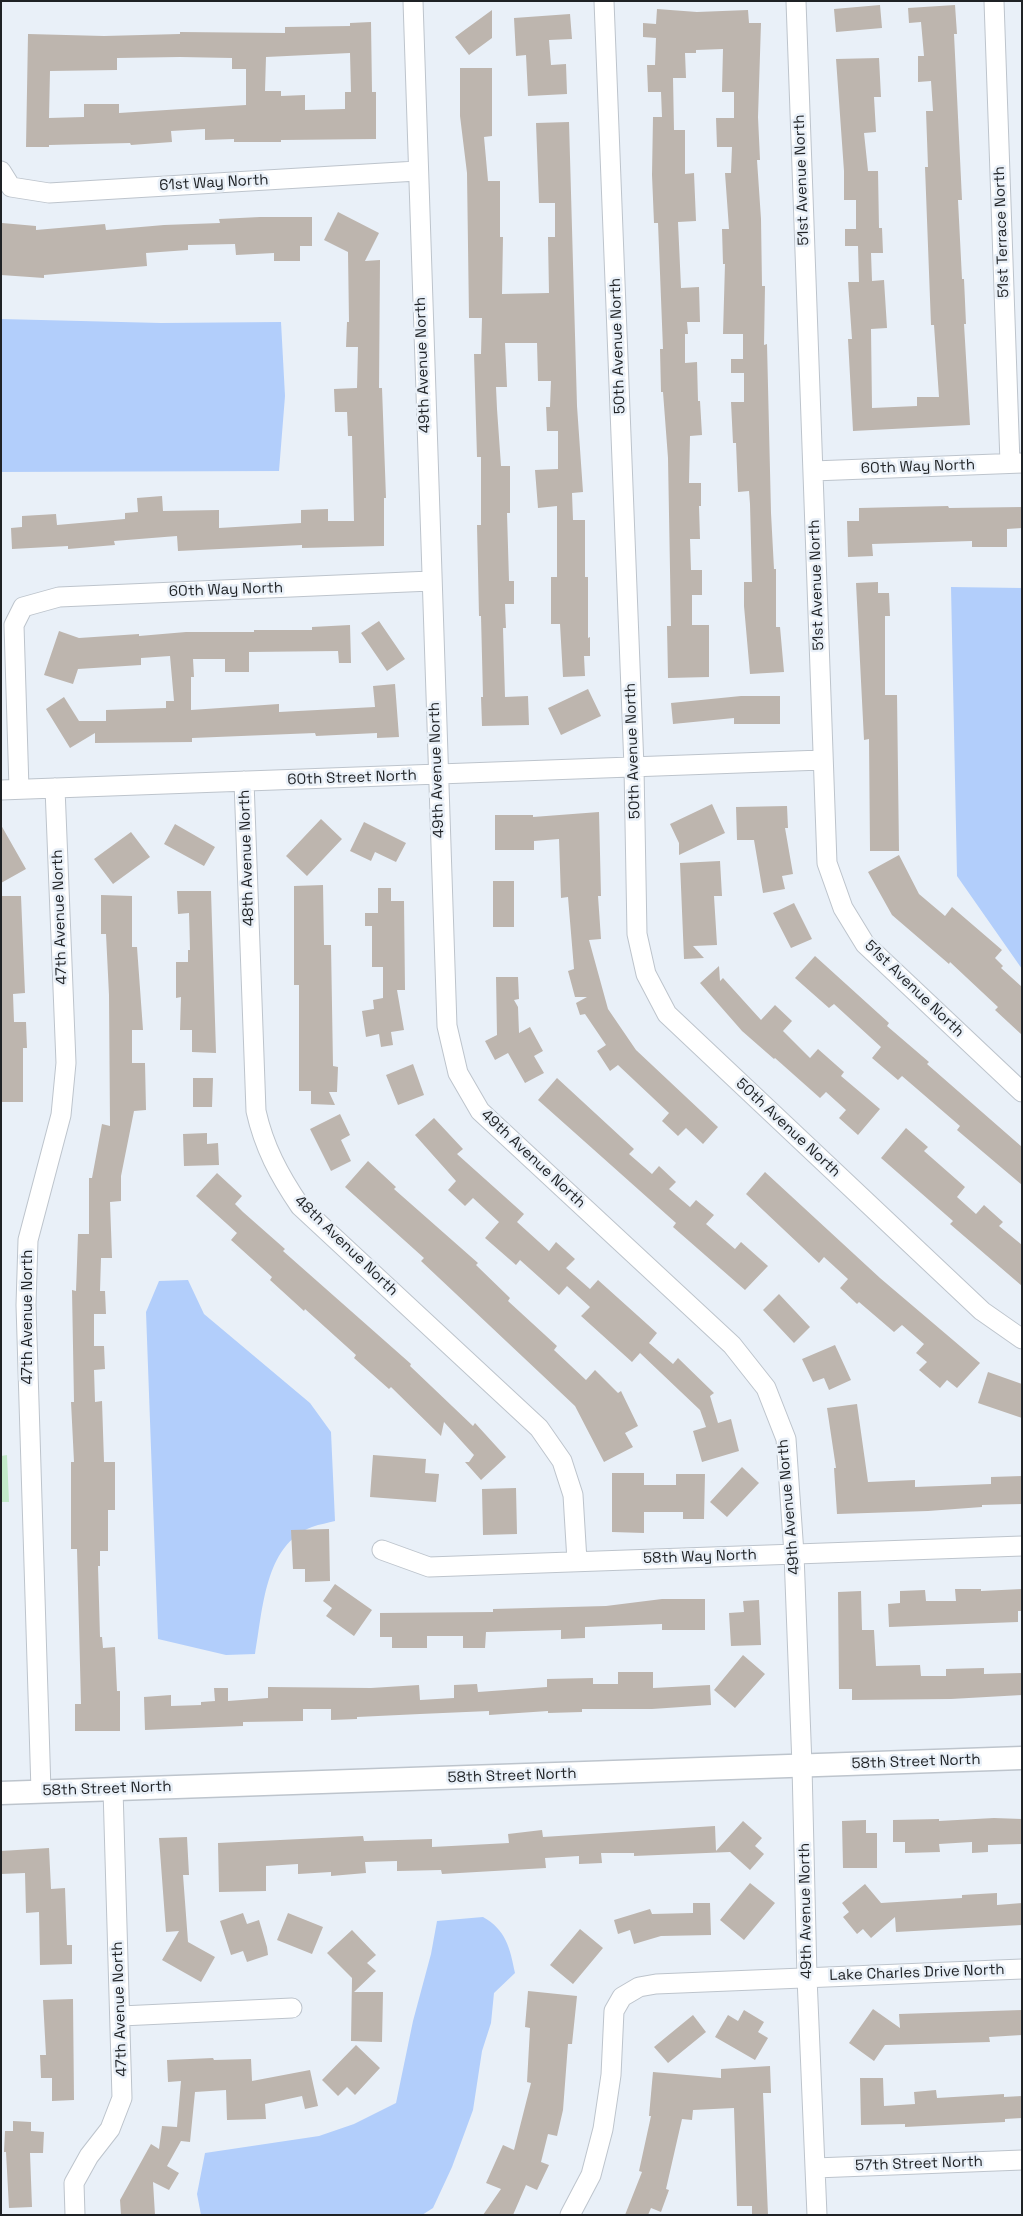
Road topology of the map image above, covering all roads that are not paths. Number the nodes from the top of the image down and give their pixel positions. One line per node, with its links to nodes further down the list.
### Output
1 (413, 1): 5 (street, 49th Avenue North)
2 (604, 1): 11 (street, 50th Avenue North)
3 (796, 1): 8 (street, 51st Avenue North)
4 (994, 1): 7 (street, 51st Terrace North)
5 (417, 171): 6 (street, 61st Way North); 9 (street, 49th Avenue North)
6 (6, 179)
7 (1016, 463): 8 (street, 60th Way North)
8 (813, 471): 10 (street, 51st Avenue North)
9 (430, 581): 12 (street, 49th Avenue North); 15 (street, 60th Way North)
10 (822, 760): 11 (street, 60th Street North); 16 (street, 51st Avenue North)
11 (634, 767): 12 (street, 60th Street North); 17 (street, 50th Avenue North)
12 (437, 774): 13 (street, 60th Street North); 20 (street, 49th Avenue North)
13 (244, 781): 14 (street, 60th Street North); 21 (street, 48th Avenue North)
14 (55, 788): 15 (street, 60th Street North); 25 (street, 47th Avenue North)
15 (10, 790)
16 (1022, 1092)
17 (1022, 1339)
18 (1022, 1546): 20 (street, 58th Way North)
19 (382, 1550): 21 (street, 58th Way North)
20 (794, 1554): 21 (street, 58th Way North); 23 (street, 49th Avenue North)
21 (577, 1561)
22 (1022, 1758): 23 (street, 58th Street North)
23 (802, 1766): 24 (street, 58th Street North); 28 (street, 49th Avenue North)
24 (113, 1789): 25 (street, 58th Street North); 30 (street, 47th Avenue North)
25 (41, 1791): 26 (street, 58th Street North)
26 (1, 1793)
27 (1022, 1969): 28 (street, Lake Charles Drive North)
28 (807, 1977): 32 (street, 49th Avenue North); 34 (street, Lake Charles Drive North)
29 (292, 2008): 30 (street)
30 (120, 2016): 33 (street, 47th Avenue North)
31 (1022, 2160): 32 (street, 57th Street North)
32 (815, 2168): 35 (street, 49th Avenue North)
33 (76, 2215)
34 (570, 2215)
35 (817, 2215)

